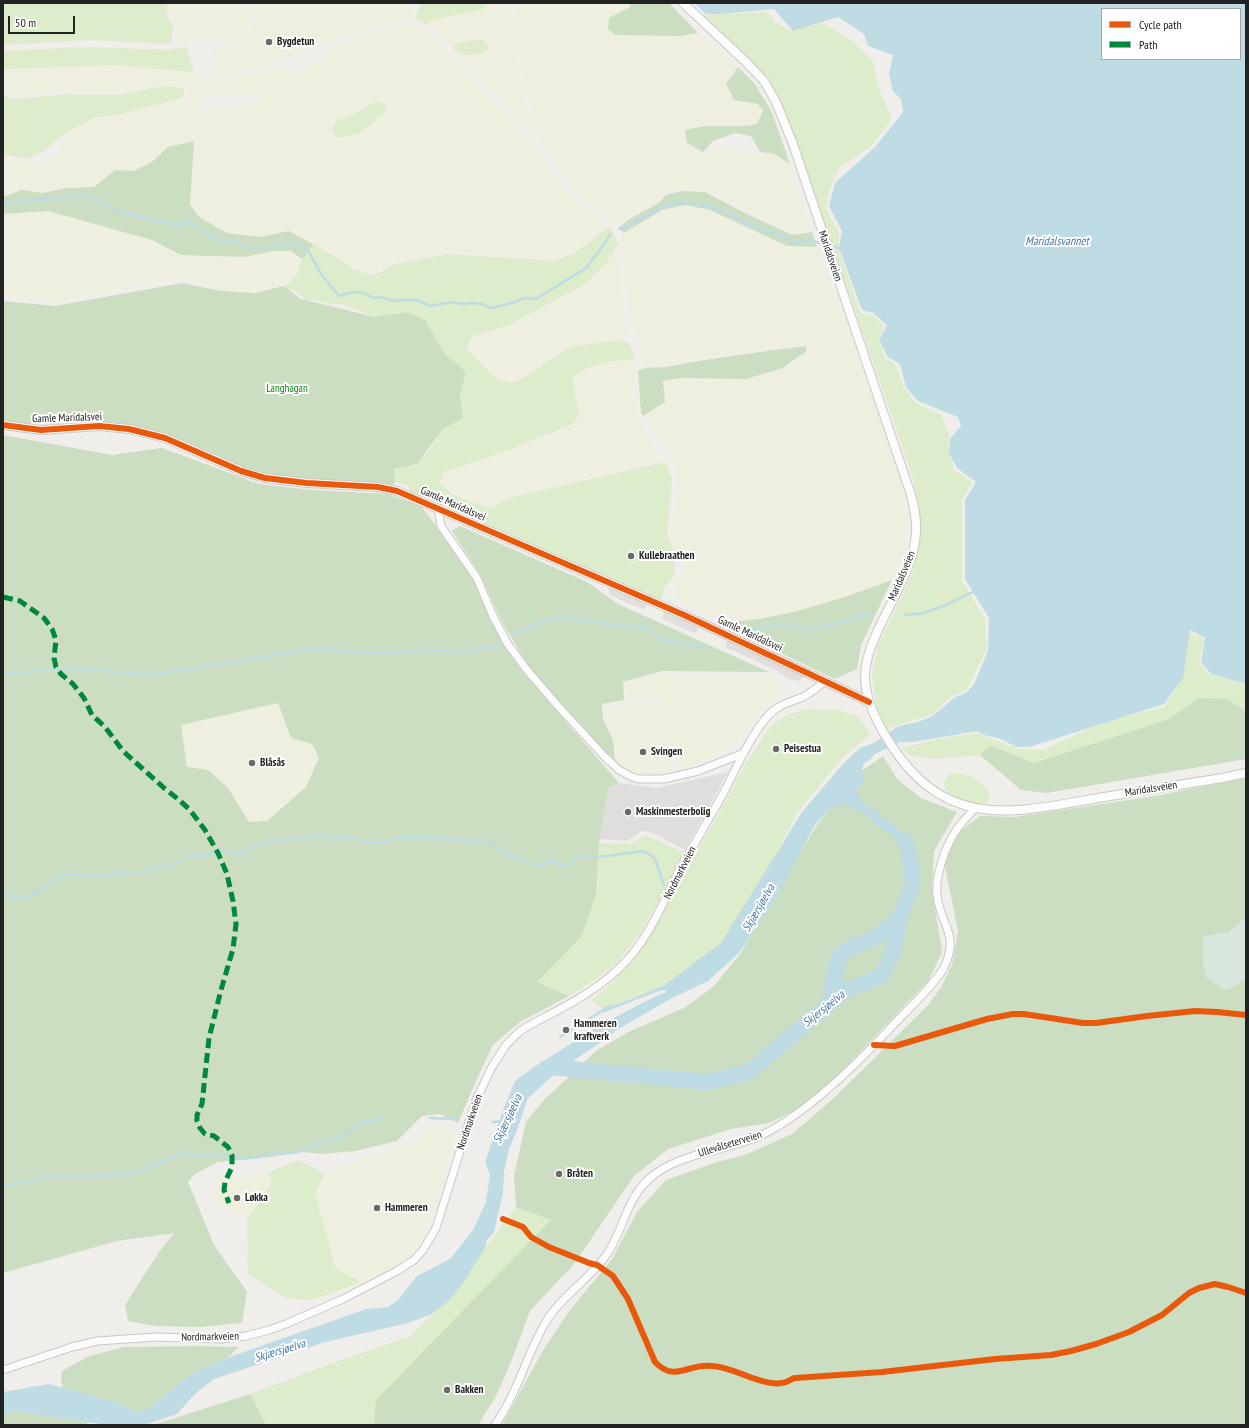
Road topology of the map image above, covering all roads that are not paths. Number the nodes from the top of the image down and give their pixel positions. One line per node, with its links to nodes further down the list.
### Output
1 (683, 3): 5 (street, Maridalsveien)
2 (3, 425): 3 (street, Gamle Maridalsvei)
3 (438, 508): 4 (street, Gamle Maridalsvei); 6 (street, Gamle Maridalsvei)
4 (825, 681): 5 (street, Gamle Maridalsvei); 6 (street, Nordmarkveien)
5 (869, 702): 8 (street, Maridalsveien)
6 (744, 753): 9 (street, Nordmarkveien)
7 (1246, 773): 8 (street, Maridalsveien)
8 (974, 809): 10 (street, Ullevålseterveien)
9 (3, 1370)
10 (495, 1425)

